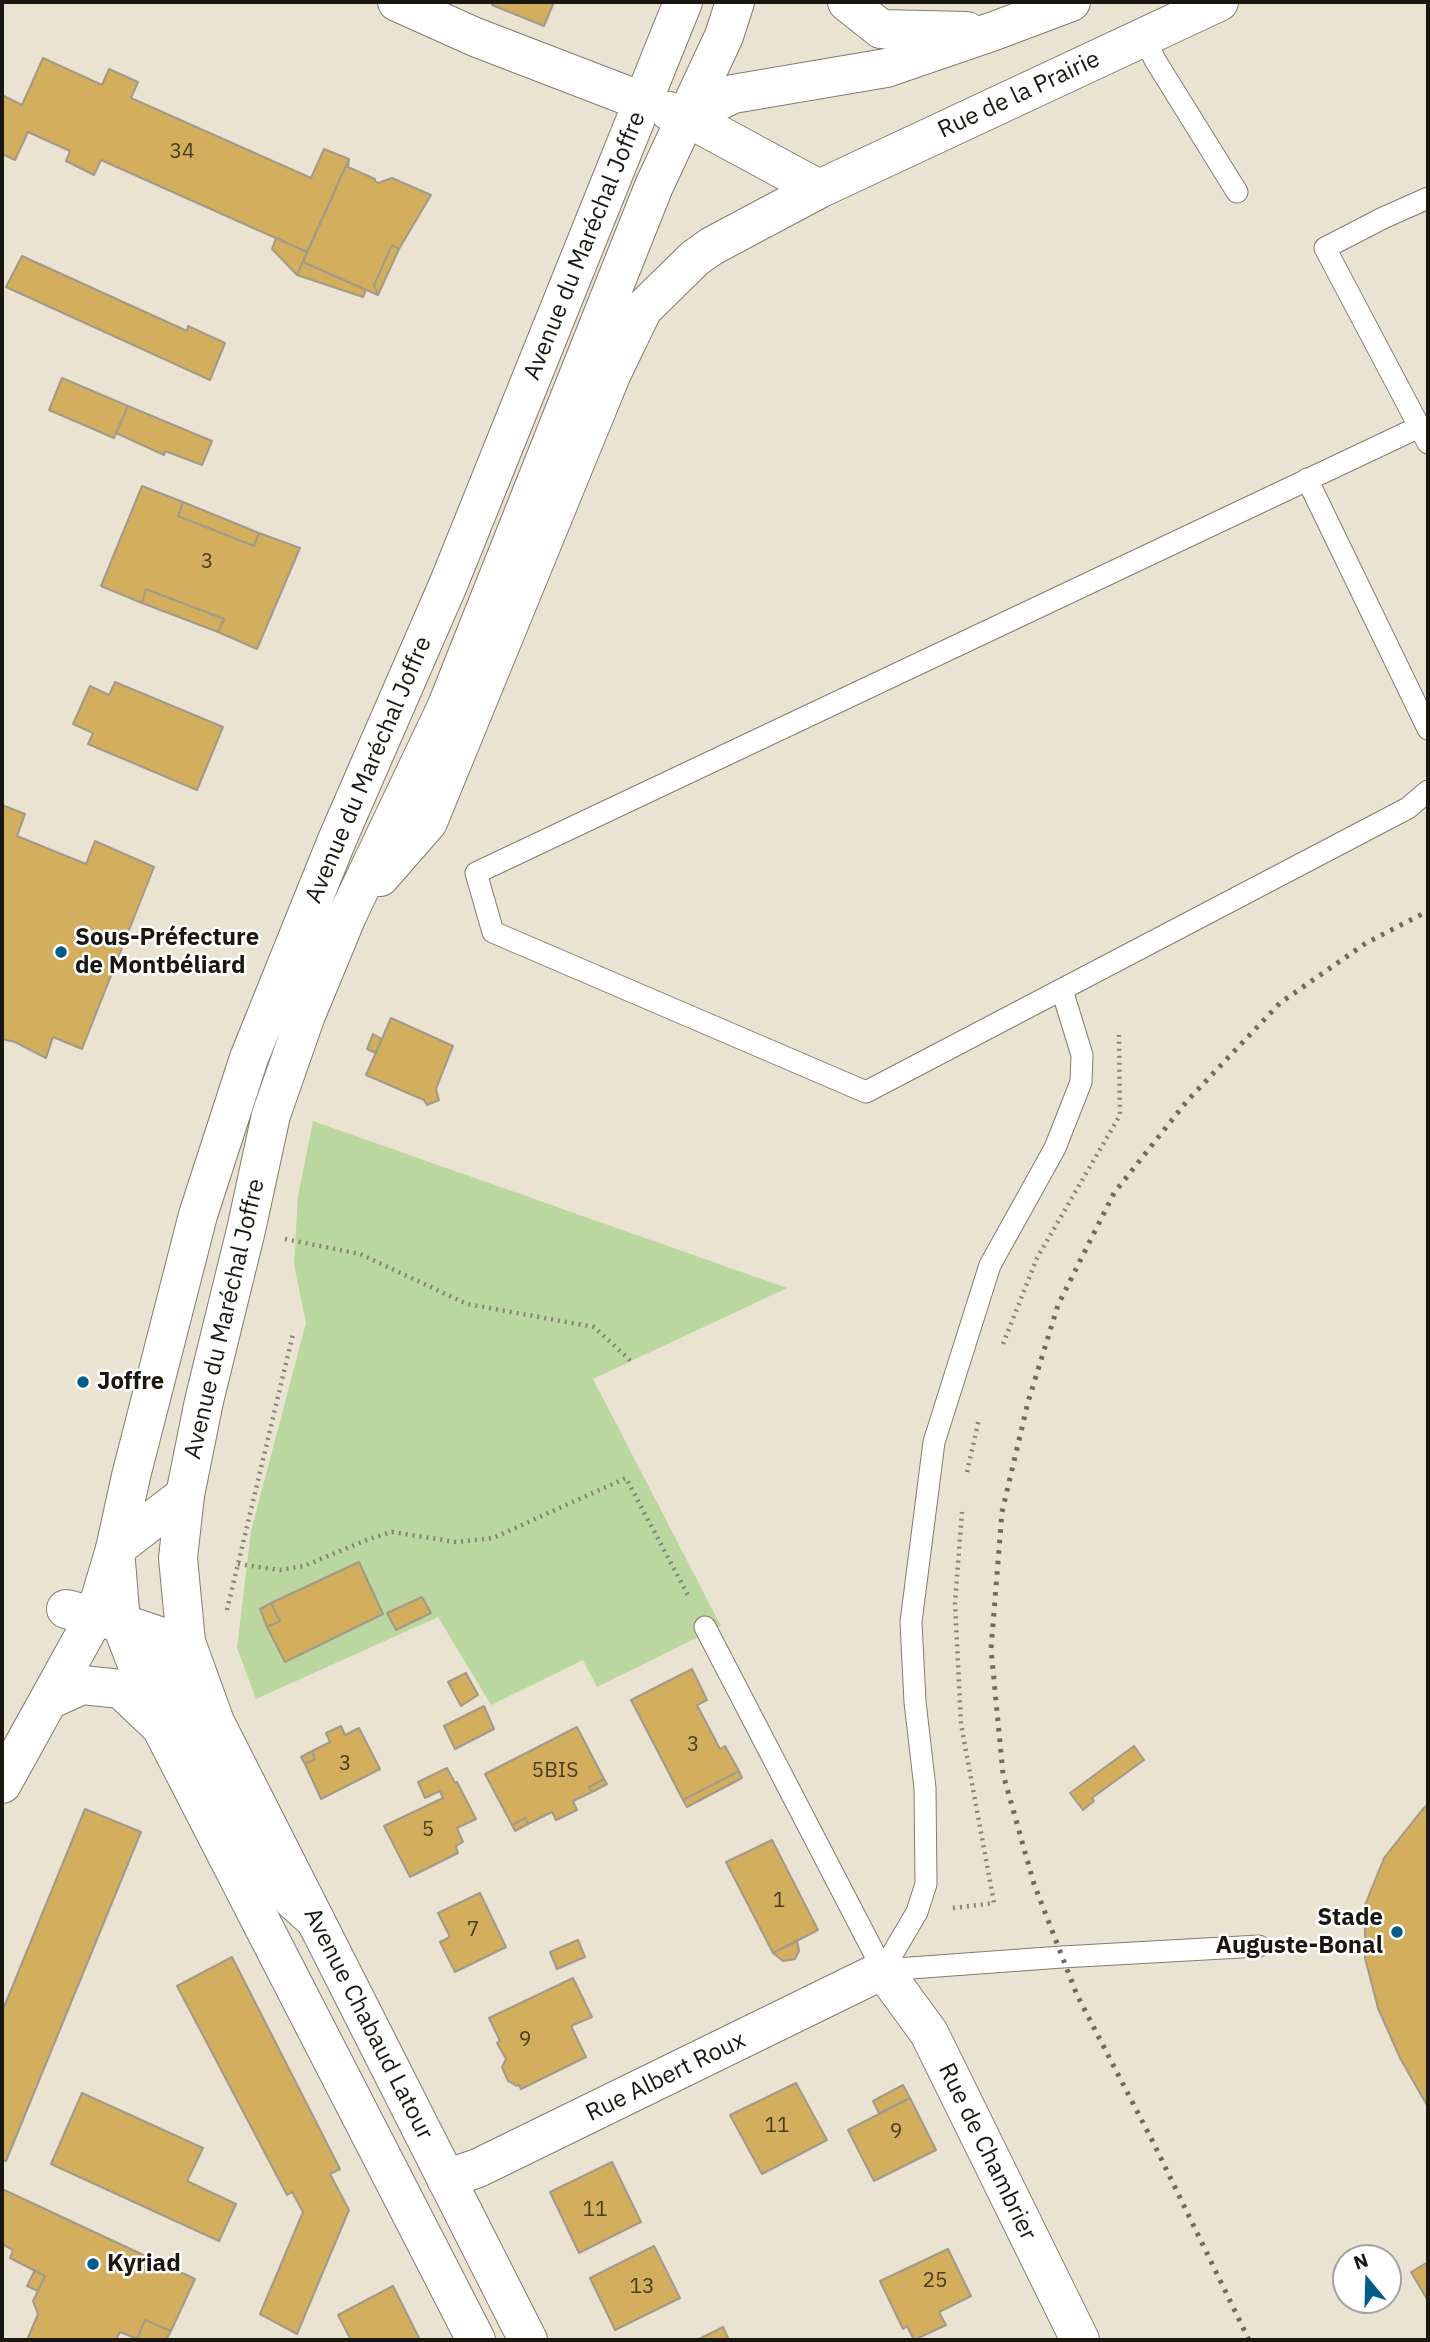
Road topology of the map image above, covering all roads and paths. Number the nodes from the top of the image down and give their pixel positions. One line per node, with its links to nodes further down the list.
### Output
1 (397, 2): 9 (main road)
2 (683, 2): 9 (main road)
3 (735, 2): 10 (main road)
4 (847, 2): 7 (main road)
5 (1071, 2): 7 (main road)
6 (1219, 2): 8 (main road, Rue de la Prairie)
7 (994, 32): 10 (main road)
8 (1144, 37): 11 (main road, Rue de la Prairie); 12 (lane)
9 (644, 102): 10 (main road, Avenue du Maréchal Joffre); 26 (main road, Avenue du Maréchal Joffre)
10 (687, 117): 11 (main road); 18 (main road, Avenue du Maréchal Joffre)
11 (819, 189): 18 (main road, Rue de la Prairie)
12 (1237, 192)
13 (1428, 198): 14 (lane)
14 (1424, 435): 15 (lane)
15 (1307, 479): 16 (lane); 19 (lane)
16 (1428, 729)
17 (1428, 791): 19 (lane)
18 (347, 916): 28 (main road, Avenue du Maréchal Joffre)
19 (1062, 990): 40 (lane)
20 (1119, 1035): 23 (path)
21 (285, 1239): 24 (path)
22 (293, 1334): 31 (path)
23 (999, 1355)
24 (631, 1361)
25 (980, 1418): 27 (path)
26 (131, 1476): 30 (main road, Avenue Chabaud Latour); 32 (main road, Avenue du Maréchal Joffre)
27 (964, 1482)
28 (185, 1495): 30 (main road); 36 (main road, Avenue du Maréchal Joffre)
29 (962, 1509): 40 (path)
30 (115, 1549): 32 (main road, Avenue Chabaud Latour)
31 (238, 1564): 33 (path); 34 (path)
32 (94, 1616): 35 (main road, Avenue du Maréchal Joffre); 37 (main road, Avenue Chabaud Latour); 38 (main road, Avenue du Maréchal Joffre); 41 (main road)
33 (226, 1621)
34 (705, 1627): 43 (lane)
35 (49, 1700): 37 (main road, Avenue Chabaud Latour); 39 (main road, Avenue du Maréchal Joffre)
36 (208, 1706): 41 (main road, Avenue Chabaud Latour)
37 (161, 1727): 45 (main road, Avenue Chabaud Latour)
38 (2, 1769)
39 (2, 1784)
40 (917, 1913): 43 (lane)
41 (315, 1920): 44 (main road, Avenue Chabaud Latour)
42 (1259, 1946): 43 (lane)
43 (883, 1970): 44 (main road, Rue Albert Roux); 47 (main road, Rue de Chambrier)
44 (446, 2179): 46 (main road, Avenue Chabaud Latour)
45 (476, 2340)
46 (528, 2340)
47 (1080, 2340)

